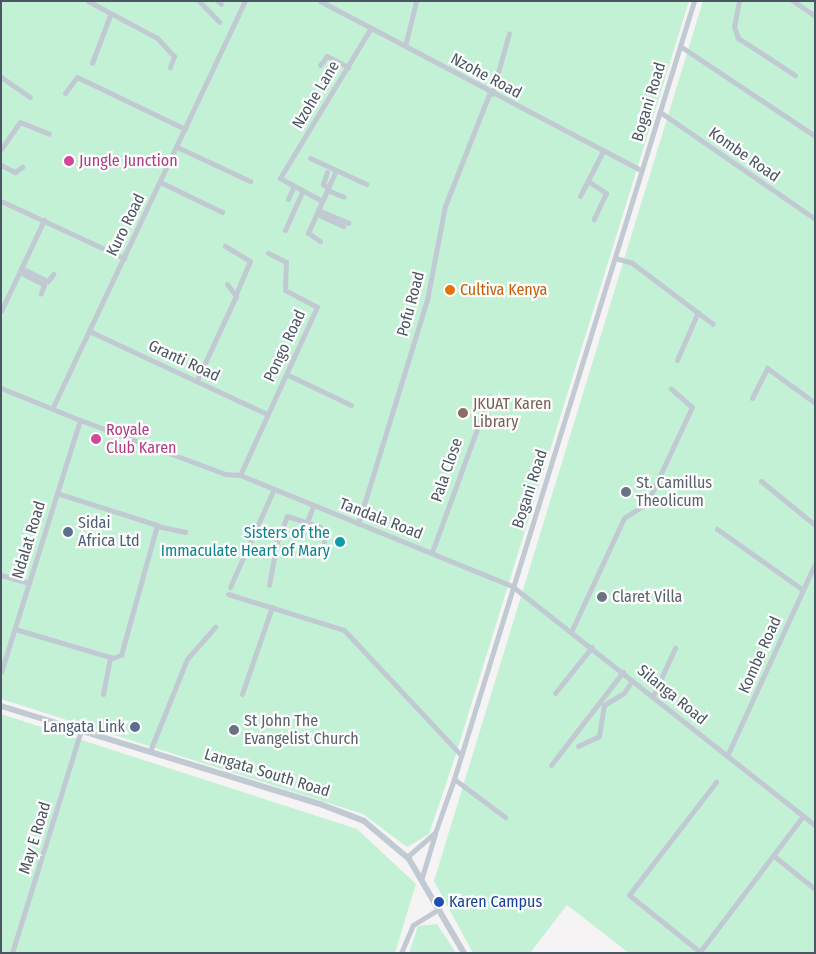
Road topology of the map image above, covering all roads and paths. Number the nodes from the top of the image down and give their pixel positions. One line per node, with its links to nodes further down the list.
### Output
1 (88, 1): 9 (street)
2 (200, 1): 11 (street)
3 (245, 1): 26 (street, Kuro Road)
4 (320, 1): 12 (street, Nzohe Road)
5 (694, 1): 15 (street, Bogani Road)
6 (740, 1): 20 (street)
7 (793, 1): 10 (street)
8 (416, 2): 14 (street)
9 (110, 15): 16 (street); 18 (street)
10 (815, 16)
11 (219, 22)
12 (371, 28): 14 (street, Nzohe Road); 19 (street, Nzohe Lane)
13 (509, 33): 23 (street, Pofu Road)
14 (405, 46): 23 (street, Nzohe Road)
15 (680, 46): 25 (street, Bogani Road); 28 (street)
16 (92, 63)
17 (320, 65): 19 (street)
18 (170, 67)
19 (348, 67): 42 (street, Nzohe Lane)
20 (795, 75)
21 (1, 77): 24 (street)
22 (65, 93): 26 (street)
23 (491, 93): 31 (street, Nzohe Road); 89 (street, Pofu Road)
24 (30, 97)
25 (660, 112): 36 (street, Bogani Road); 53 (street, Kombe Road)
26 (185, 129): 29 (street, Kuro Road)
27 (49, 134): 30 (street)
28 (815, 136)
29 (177, 147): 38 (street); 40 (street, Kuro Road)
30 (1, 149)
31 (603, 151): 36 (street, Nzohe Road); 39 (street)
32 (310, 158): 35 (street)
33 (1, 165): 34 (street)
34 (22, 167)
35 (336, 170): 41 (street); 43 (street)
36 (641, 170): 61 (street, Bogani Road)
37 (327, 172): 43 (street)
38 (250, 181)
39 (588, 181): 45 (street); 52 (street)
40 (160, 182): 50 (street); 60 (street, Kuro Road)
41 (366, 184)
42 (293, 188): 44 (street); 47 (street)
43 (328, 189): 46 (street); 49 (street)
44 (302, 192): 49 (street); 56 (street)
45 (580, 196)
46 (344, 197)
47 (288, 199)
48 (1, 201): 54 (street)
49 (322, 201): 51 (street)
50 (222, 212)
51 (317, 212): 55 (street); 57 (street)
52 (594, 219)
53 (815, 219)
54 (44, 220): 60 (street); 62 (street)
55 (346, 225)
56 (285, 230)
57 (320, 241)
58 (225, 246): 66 (street)
59 (268, 253): 72 (street, Pongo Road)
60 (124, 258): 70 (street, Kuro Road)
61 (615, 258): 68 (street); 101 (street, Bogani Road)
62 (20, 270): 63 (street); 65 (street); 67 (street)
63 (53, 274)
64 (227, 284): 66 (street)
65 (41, 293)
66 (236, 293): 73 (street)
67 (1, 311)
68 (698, 312): 69 (street); 71 (street)
69 (713, 324)
70 (89, 331): 73 (street, Granti Road); 80 (street, Kuro Road)
71 (677, 360)
72 (286, 374): 79 (street); 81 (street, Pongo Road)
73 (196, 380): 81 (street, Granti Road)
74 (1, 388): 80 (street)
75 (671, 389): 108 (street)
76 (489, 396): 96 (street, Pala Close)
77 (752, 398): 78 (street)
78 (815, 403)
79 (351, 405)
80 (52, 409): 82 (street, Tandala Road)
81 (267, 414): 83 (street, Pongo Road)
82 (78, 419): 83 (street, Tandala Road); 86 (street, Ndalat Road)
83 (240, 475): 85 (street, Tandala Road)
84 (762, 481): 90 (street)
85 (273, 491): 87 (street, Tandala Road); 102 (street)
86 (58, 493): 91 (street); 99 (street, Ndalat Road)
87 (313, 506): 88 (street); 89 (street, Tandala Road)
88 (307, 522): 94 (street); 95 (street); 100 (street)
89 (358, 524): 96 (street, Tandala Road)
90 (815, 524)
91 (157, 526): 93 (street); 111 (street)
92 (717, 529): 103 (street)
93 (185, 532)
94 (302, 535)
95 (324, 542)
96 (432, 552): 101 (street, Tandala Road)
97 (815, 564): 103 (street, Kombe Road)
98 (1, 575): 99 (street)
99 (29, 583): 107 (street, Ndalat Road)
100 (269, 585)
101 (512, 586): 108 (street, Silanga Road); 123 (street, Bogani Road)
102 (230, 587)
103 (803, 590): 124 (street, Kombe Road)
104 (228, 594): 105 (street)
105 (272, 607): 116 (street); 123 (street)
106 (215, 627): 122 (street)
107 (15, 629): 111 (street); 112 (street, Ndalat Road)
108 (571, 632): 109 (street, Silanga Road)
109 (592, 647): 113 (street, Silanga Road); 117 (street)
110 (675, 648): 118 (street)
111 (110, 657): 115 (street)
112 (1, 672)
113 (623, 672): 114 (street, Silanga Road); 125 (street)
114 (632, 680): 118 (street, Silanga Road); 121 (street)
115 (102, 694)
116 (242, 694)
117 (555, 694)
118 (653, 696): 124 (street, Silanga Road)
119 (1, 706): 120 (street, Langata South Road)
120 (81, 730): 122 (street, Langata South Road); 138 (street, May E Road)
121 (578, 746)
122 (150, 751): 133 (street, Langata South Road)
123 (461, 756): 126 (street, Bogani Road)
124 (727, 756): 128 (street, Silanga Road)
125 (551, 765)
126 (454, 779): 129 (street); 131 (street, Bogani Road)
127 (716, 782): 137 (street)
128 (803, 816): 130 (street, Silanga Road); 132 (street)
129 (505, 817)
130 (815, 825)
131 (435, 833): 133 (street); 134 (street, Bogani Road)
132 (774, 856): 135 (street); 137 (street)
133 (407, 857): 134 (street, Langata South Road)
134 (422, 877): 136 (street, Langata South Road)
135 (815, 889)
136 (439, 910): 139 (street); 140 (street, Langata South Road)
137 (699, 952)
138 (12, 953)
139 (400, 953)
140 (464, 953)

